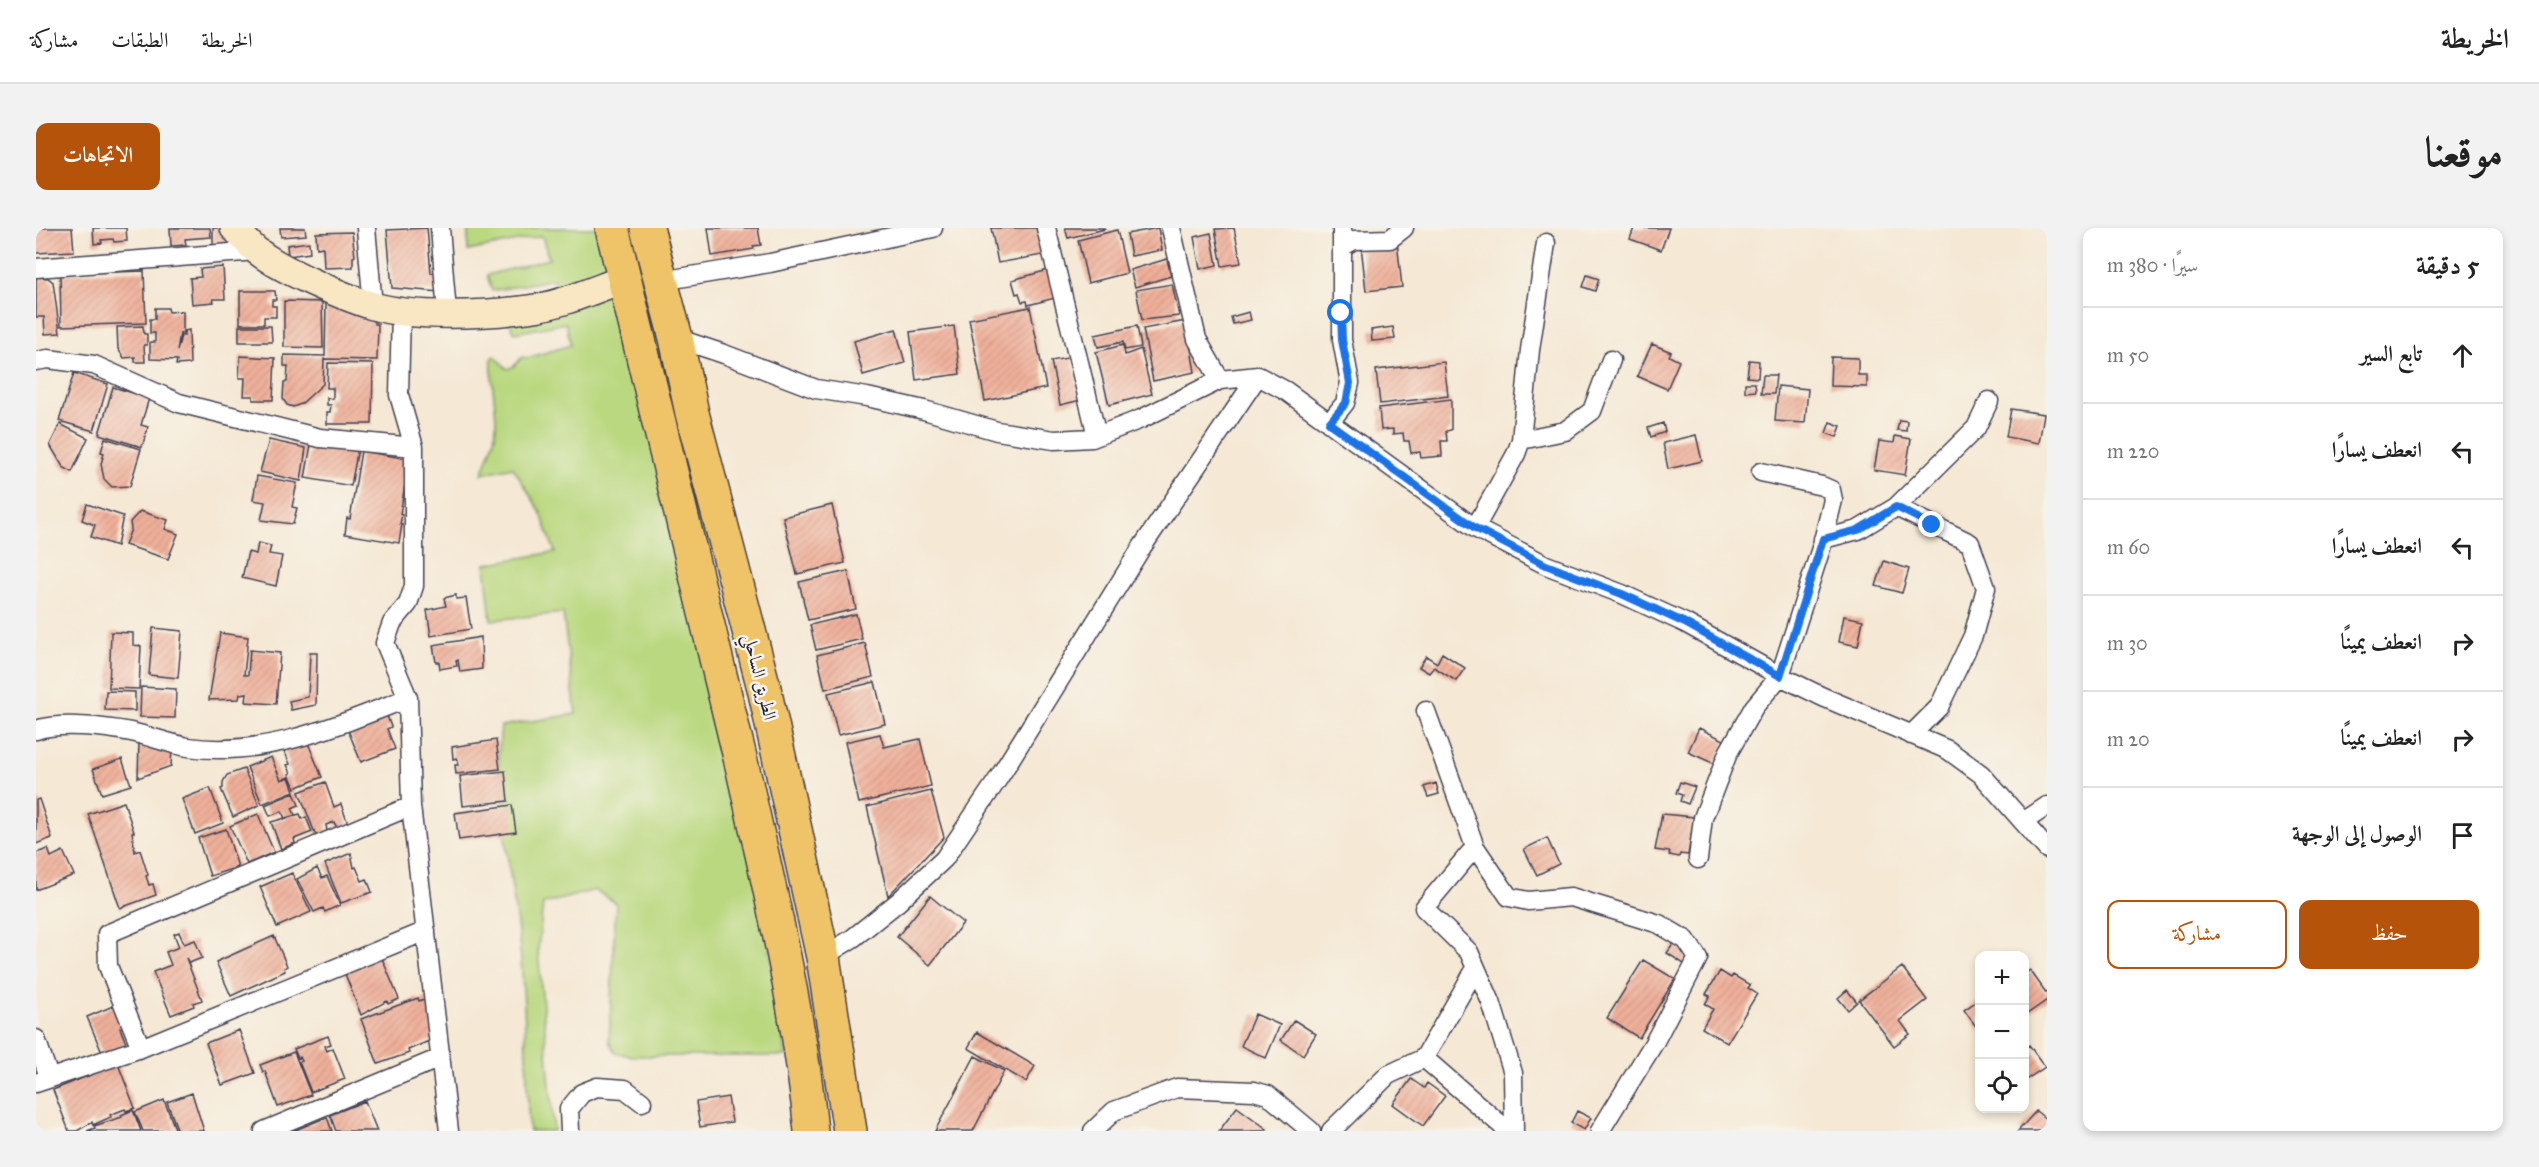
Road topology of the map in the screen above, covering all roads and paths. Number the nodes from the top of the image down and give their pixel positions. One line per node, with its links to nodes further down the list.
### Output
1 (234, 228): 13 (street)
2 (366, 228): 17 (street)
3 (440, 228): 19 (street)
4 (612, 228): 15 (highway, الطريق الساحلي)
5 (647, 228): 16 (highway, الطريق الساحلي)
6 (933, 228): 16 (street)
7 (1046, 228): 27 (street)
8 (1172, 228): 24 (street)
9 (1342, 228): 12 (street)
10 (1404, 228): 12 (street)
11 (1546, 243): 28 (street)
12 (1342, 247): 26 (street)
13 (257, 251): 14 (street); 17 (street)
14 (36, 268)
15 (624, 279): 19 (street); 57 (highway, الطريق الساحلي)
16 (661, 281): 20 (highway, الطريق الساحلي)
17 (373, 306): 18 (street)
18 (401, 311): 19 (street); 29 (street)
19 (447, 313)
20 (676, 338): 27 (street); 46 (highway, الطريق الساحلي)
21 (1611, 360): 28 (street)
22 (36, 361): 29 (street)
23 (1258, 376): 24 (street); 26 (street); 46 (street)
24 (1220, 380): 27 (street)
25 (1989, 401): 31 (street)
26 (1329, 423): 32 (street)
27 (1097, 436)
28 (1521, 440): 32 (street)
29 (414, 447): 35 (street)
30 (1761, 472): 33 (street)
31 (1896, 507): 33 (street); 38 (street)
32 (1475, 528): 34 (street)
33 (1823, 539): 34 (street)
34 (1780, 676): 38 (street); 44 (street)
35 (408, 698): 37 (street); 39 (street)
36 (1426, 711): 42 (street)
37 (36, 730)
38 (1911, 735): 41 (street)
39 (411, 806): 45 (street); 49 (street)
40 (2047, 806): 41 (street)
41 (2023, 822): 43 (street)
42 (1475, 847): 47 (street); 65 (street)
43 (2047, 849)
44 (1698, 859)
45 (426, 931): 49 (street); 50 (street)
46 (823, 957): 58 (highway, الطريق الساحلي); 59 (highway)
47 (1476, 968): 51 (street); 64 (street)
48 (36, 1038): 52 (street)
49 (141, 1048): 52 (street)
50 (440, 1058): 54 (street); 55 (street)
51 (1424, 1058): 62 (street); 63 (street)
52 (43, 1080)
53 (642, 1102): 56 (street)
54 (264, 1131)
55 (449, 1131)
56 (570, 1131)
57 (811, 1131)
58 (850, 1131)
59 (868, 1131)
60 (1093, 1131): 61 (street)
61 (1311, 1131)
62 (1331, 1131)
63 (1508, 1131)
64 (1514, 1131)
65 (1600, 1131)

